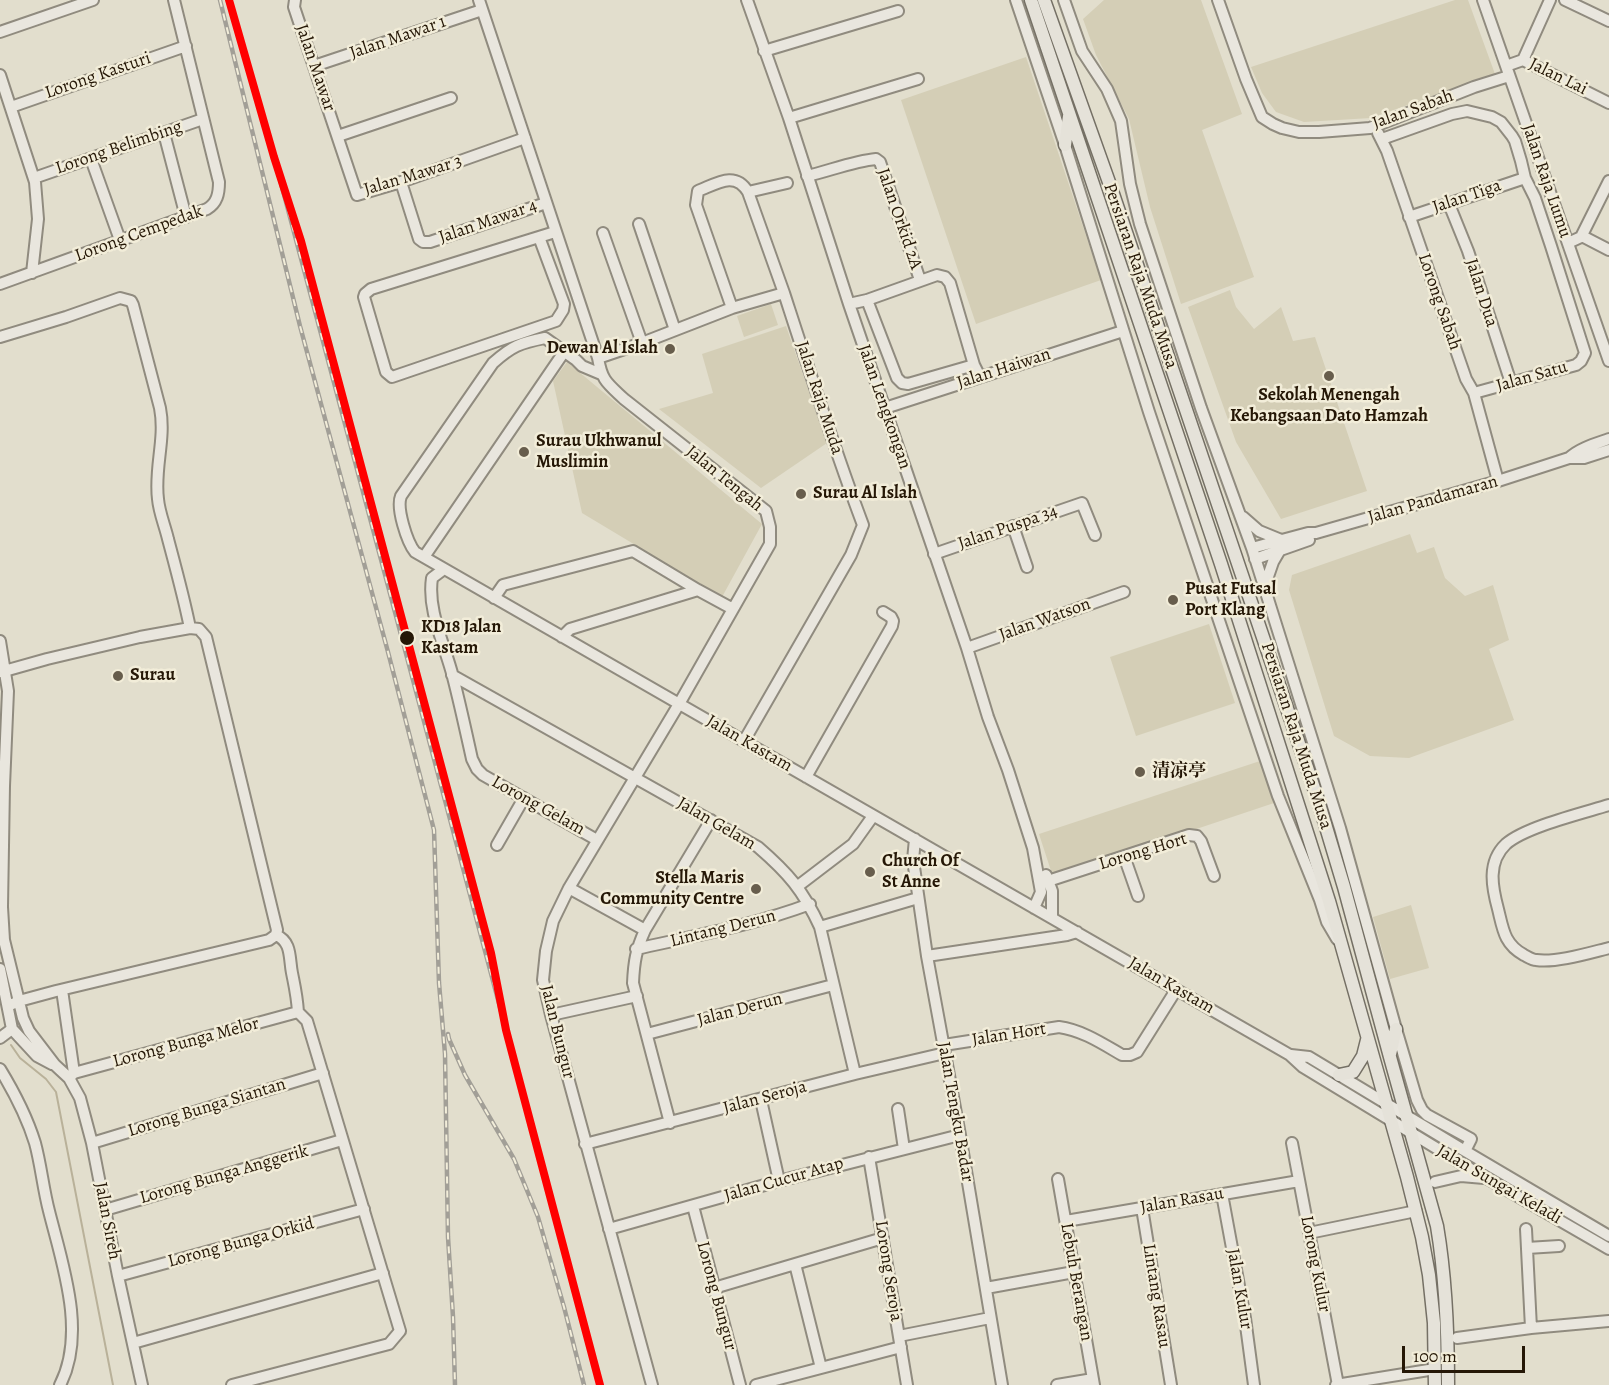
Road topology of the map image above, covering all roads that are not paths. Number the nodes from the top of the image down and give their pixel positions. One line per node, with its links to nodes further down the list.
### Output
1 (93, 0): 16 (street)
2 (174, 0): 17 (street, Lorong Cempedak)
3 (295, 0): 20 (street, Jalan Mawar)
4 (747, 0): 18 (street, Jalan Lengkongan)
5 (1016, 0): 37 (street)
6 (1031, 0): 28 (main road, Persiaran Raja Muda Musa)
7 (1044, 0): 148 (main road, Persiaran Raja Muda Musa)
8 (1064, 0): 82 (street)
9 (1218, 0): 32 (street, Jalan Sabah)
10 (1483, 0): 21 (street, Jalan Raja Lumu)
11 (1550, 0): 19 (street)
12 (1565, 0): 15 (street)
13 (480, 5): 20 (street, Jalan Mawar 1); 35 (street)
14 (898, 11): 18 (street)
15 (1609, 21)
16 (0, 32)
17 (186, 46): 27 (street, Lorong Kasturi); 31 (street, Lorong Cempedak)
18 (764, 51): 30 (street, Jalan Lengkongan)
19 (1523, 60): 21 (street, Jalan Lai); 26 (street, Jalan Lai)
20 (314, 66): 34 (street, Jalan Mawar)
21 (1508, 71): 25 (street, Jalan Sabah); 56 (street, Jalan Raja Lumu)
22 (0, 75): 27 (street)
23 (918, 79): 30 (street)
24 (451, 98): 34 (street)
25 (1441, 101): 29 (street); 32 (street, Jalan Sabah)
26 (1609, 103)
27 (11, 107): 40 (street)
28 (1069, 114): 37 (main road); 129 (main road, Persiaran Raja Muda Musa)
29 (1446, 116): 36 (street); 41 (street)
30 (789, 118): 39 (street, Jalan Lengkongan)
31 (203, 119): 33 (street, Lorong Belimbing); 48 (street, Lorong Cempedak)
32 (1370, 128): 36 (street, Lorong Sabah)
33 (164, 133): 38 (street, Lorong Belimbing); 48 (street)
34 (338, 136): 43 (street, Jalan Mawar 3)
35 (525, 138): 43 (street, Jalan Mawar 3); 46 (street)
36 (1382, 139): 49 (street, Lorong Sabah)
37 (1065, 145): 66 (street)
38 (91, 159): 40 (street, Lorong Belimbing); 55 (street)
39 (807, 176): 59 (street, Jalan Orkid 2A); 63 (street, Jalan Lengkongan)
40 (34, 178): 58 (street)
41 (1525, 178): 47 (street, Jalan Tiga); 75 (street, Jalan Satu)
42 (1609, 181): 53 (street)
43 (401, 182): 46 (street, Jalan Mawar 4)
44 (787, 183): 45 (street)
45 (748, 192): 61 (street, Jalan Raja Muda); 64 (street)
46 (546, 203): 51 (street)
47 (1449, 204): 49 (street, Jalan Tiga); 75 (street, Jalan Dua)
48 (186, 217): 55 (street, Lorong Cempedak)
49 (1410, 217): 76 (street, Lorong Sabah)
50 (639, 224): 65 (street)
51 (555, 231): 54 (street); 70 (street)
52 (603, 233): 68 (street)
53 (1582, 236): 56 (street); 57 (street)
54 (539, 237): 54 (street)
55 (120, 240): 58 (street, Lorong Cempedak)
56 (1568, 243): 71 (street, Jalan Raja Lumu)
57 (1609, 250)
58 (32, 273): 60 (street, Lorong Cempedak)
59 (920, 280): 62 (street); 72 (street)
60 (0, 284)
61 (784, 293): 64 (street); 104 (street, Jalan Raja Muda)
62 (867, 300): 63 (street); 72 (street)
63 (849, 304): 77 (street, Jalan Lengkongan)
64 (732, 308): 65 (street)
65 (675, 330): 68 (street)
66 (1123, 331): 74 (street, Jalan Haiwan); 129 (street)
67 (0, 337): 97 (street)
68 (642, 343): 70 (street)
69 (564, 352): 73 (street, Jalan Tengah); 88 (street); 88 (street, Jalan Tengah)
70 (598, 358): 73 (street)
71 (1609, 361)
72 (974, 364): 74 (street)
73 (601, 374): 95 (street, Jalan Tengah)
74 (980, 377): 77 (street, Jalan Haiwan)
75 (1511, 383): 76 (street, Jalan Satu)
76 (1474, 393): 81 (street, Lorong Sabah)
77 (885, 408): 86 (street, Jalan Lengkongan)
78 (1609, 439): 80 (street, Jalan Pandamaran)
79 (1606, 452): 80 (street)
80 (1569, 458): 81 (street, Jalan Pandamaran)
81 (1498, 481): 85 (street, Jalan Pandamaran)
82 (1241, 515): 85 (street); 87 (street)
83 (1013, 526): 84 (street, Jalan Puspa 34); 86 (street, Jalan Puspa 34); 89 (street)
84 (1095, 535)
85 (1281, 545): 87 (street, Jalan Pandamaran); 91 (street)
86 (934, 554): 100 (street, Jalan Lengkongan)
87 (1254, 554): 91 (street)
88 (424, 557): 90 (street, Jalan Kastam)
89 (1027, 567)
90 (444, 569): 94 (street, Jalan Kastam); 102 (street, Lorong Gelam)
91 (1264, 588): 142 (street)
92 (698, 590): 94 (street); 95 (street); 98 (street)
93 (1124, 591): 100 (street, Jalan Watson)
94 (494, 598): 98 (street, Jalan Kastam)
95 (733, 609): 103 (street, Jalan Tengah)
96 (883, 612): 106 (street)
97 (190, 628): 101 (street); 128 (street)
98 (562, 636): 103 (street, Jalan Kastam)
99 (0, 641): 101 (street, Jalan Sireh)
100 (967, 648): 114 (street, Jalan Lengkongan)
101 (3, 672): 138 (street, Jalan Sireh)
102 (452, 675): 105 (street, Jalan Gelam); 107 (street, Lorong Gelam)
103 (679, 704): 104 (street, Jalan Kastam); 105 (street, Jalan Bungur)
104 (744, 741): 106 (street, Jalan Kastam)
105 (634, 777): 110 (street, Jalan Gelam); 112 (street, Jalan Bungur)
106 (806, 777): 109 (street, Jalan Kastam)
107 (524, 798): 112 (street, Lorong Gelam); 113 (street)
108 (1609, 806): 130 (street)
109 (873, 816): 111 (street, Jalan Kastam); 118 (street)
110 (711, 820): 118 (street, Jalan Gelam); 126 (street)
111 (915, 839): 121 (street, Jalan Tengku Badar); 123 (street, Jalan Kastam)
112 (597, 840): 119 (street, Jalan Bungur)
113 (497, 845)
114 (1033, 848): 117 (street, Jalan Lengkongan); 123 (street, Jalan Lengkongan)
115 (1124, 856): 116 (street, Lorong Hort); 117 (street, Lorong Hort); 120 (street)
116 (1214, 876)
117 (1048, 881): 124 (street, Jalan Lengkongan)
118 (798, 886): 122 (street, Jalan Gelam)
119 (569, 888): 126 (street); 140 (street, Jalan Bungur)
120 (1138, 896)
121 (918, 898): 125 (street); 132 (street, Jalan Tengku Badar)
122 (810, 904): 125 (street, Jalan Gelam); 131 (street, Lintang Derun)
123 (1034, 908): 124 (street, Jalan Kastam)
124 (1052, 918): 127 (street, Jalan Kastam)
125 (820, 927): 134 (street, Jalan Gelam)
126 (645, 930): 131 (street)
127 (1077, 932): 132 (street); 136 (street, Jalan Kastam)
128 (276, 935): 135 (street); 139 (street)
129 (1343, 948): 144 (main road, Persiaran Raja Muda Musa)
130 (1609, 948)
131 (636, 950): 137 (street)
132 (927, 956): 146 (street, Jalan Tengku Badar)
133 (0, 969): 138 (street, Jalan Sireh)
134 (833, 985): 143 (street, Jalan Derun); 152 (street, Jalan Gelam)
135 (62, 990): 138 (street); 154 (street)
136 (1176, 990): 146 (street, Jalan Hort); 147 (street, Jalan Kastam)
137 (637, 996): 140 (street); 143 (street)
138 (13, 1004): 141 (street, Jalan Sireh); 149 (street, Jalan Sireh)
139 (298, 1012): 151 (street); 154 (street, Lorong Bunga Melor)
140 (551, 1015): 166 (street, Jalan Bungur)
141 (12, 1029): 145 (street); 149 (street, Jalan Sireh)
142 (1396, 1029): 148 (main road); 168 (street)
143 (647, 1034): 160 (street)
144 (1368, 1037): 153 (main road); 156 (main road, Persiaran Raja Muda Musa)
145 (0, 1038)
146 (945, 1049): 152 (street, Jalan Seroja); 162 (street, Jalan Tengku Badar)
147 (1290, 1055): 153 (street, Jalan Kastam); 159 (street, Jalan Kastam)
148 (1389, 1057): 158 (main road, Persiaran Raja Muda Musa)
149 (55, 1065): 154 (street, Jalan Sireh)
150 (0, 1069): 206 (street)
151 (323, 1073): 163 (street); 164 (street, Lorong Bunga Siantan)
152 (855, 1074): 155 (street, Jalan Seroja)
153 (1339, 1075): 156 (street, Jalan Kastam)
154 (72, 1076): 164 (street, Jalan Sireh)
155 (761, 1100): 160 (street, Jalan Seroja); 172 (street)
156 (1386, 1103): 158 (street, Jalan Kastam); 159 (main road, Persiaran Raja Muda Musa)
157 (898, 1109): 167 (street)
158 (1406, 1115): 161 (main road, Persiaran Raja Muda Musa); 168 (street, Jalan Sungai Keladi)
159 (1391, 1120): 161 (street, Jalan Sungai Keladi); 180 (main road, Persiaran Raja Muda Musa)
160 (669, 1123): 166 (street, Jalan Seroja)
161 (1411, 1132): 171 (street, Jalan Sungai Keladi); 219 (main road, Persiaran Raja Muda Musa)
162 (960, 1135): 167 (street, Jalan Cucur Atap); 195 (street, Jalan Tengku Badar)
163 (342, 1140): 178 (street); 179 (street, Lorong Bunga Anggerik)
164 (92, 1143): 179 (street, Jalan Sireh)
165 (1292, 1143): 173 (street, Lorong Kulur)
166 (585, 1144): 182 (street, Jalan Bungur)
167 (904, 1149): 169 (street, Jalan Cucur Atap)
168 (1465, 1151): 185 (street, Jalan Sungai Keladi)
169 (869, 1157): 172 (street, Jalan Cucur Atap); 186 (street, Lorong Seroja)
170 (1058, 1179): 181 (street, Lebuh Berangan)
171 (1487, 1179): 174 (street); 189 (street, Jalan Sungai Keladi)
172 (779, 1181): 176 (street, Jalan Cucur Atap)
173 (1299, 1181): 175 (street, Jalan Rasau); 184 (street, Lorong Kulur)
174 (1436, 1182)
175 (1222, 1194): 177 (street, Jalan Rasau); 216 (street, Jalan Kulur)
176 (693, 1206): 182 (street, Jalan Cucur Atap); 194 (street, Lorong Bungur)
177 (1142, 1208): 181 (street, Jalan Rasau); 215 (street, Lintang Rasau)
178 (364, 1209): 192 (street); 193 (street, Lorong Bunga Orkid)
179 (105, 1210): 193 (street, Jalan Sireh)
180 (1416, 1212): 184 (street); 204 (main road, Persiaran Raja Muda Musa)
181 (1066, 1221): 191 (street, Lebuh Berangan)
182 (609, 1229): 209 (street, Jalan Bungur)
183 (1526, 1229): 188 (street)
184 (1309, 1233): 217 (street, Lorong Kulur)
185 (1609, 1236)
186 (883, 1238): 190 (street); 199 (street, Lorong Seroja)
187 (1559, 1246): 188 (street)
188 (1527, 1248): 198 (street)
189 (1609, 1249)
190 (795, 1264): 194 (street); 203 (street)
191 (1074, 1272): 195 (street); 205 (street, Lebuh Berangan)
192 (383, 1273): 201 (street); 208 (street)
193 (118, 1276): 201 (street, Jalan Sireh)
194 (714, 1288): 210 (street, Lorong Bungur)
195 (986, 1288): 196 (street, Jalan Tengku Badar)
196 (990, 1318): 199 (street); 213 (street, Jalan Tengku Badar)
197 (1609, 1321): 198 (street)
198 (1531, 1328): 200 (street)
199 (899, 1336): 202 (street, Lorong Seroja)
200 (1457, 1338)
201 (133, 1343): 207 (street, Jalan Sireh)
202 (901, 1347): 203 (street); 212 (street, Lorong Seroja)
203 (821, 1368): 211 (street)
204 (1435, 1369): 217 (street); 218 (main road, Persiaran Raja Muda Musa)
205 (1093, 1382): 214 (street)
206 (60, 1385)
207 (142, 1385)
208 (232, 1385)
209 (652, 1385)
210 (740, 1385)
211 (756, 1385)
212 (907, 1385)
213 (1002, 1385)
214 (1057, 1385)
215 (1171, 1385)
216 (1254, 1385)
217 (1337, 1385)
218 (1435, 1385)
219 (1448, 1385)

